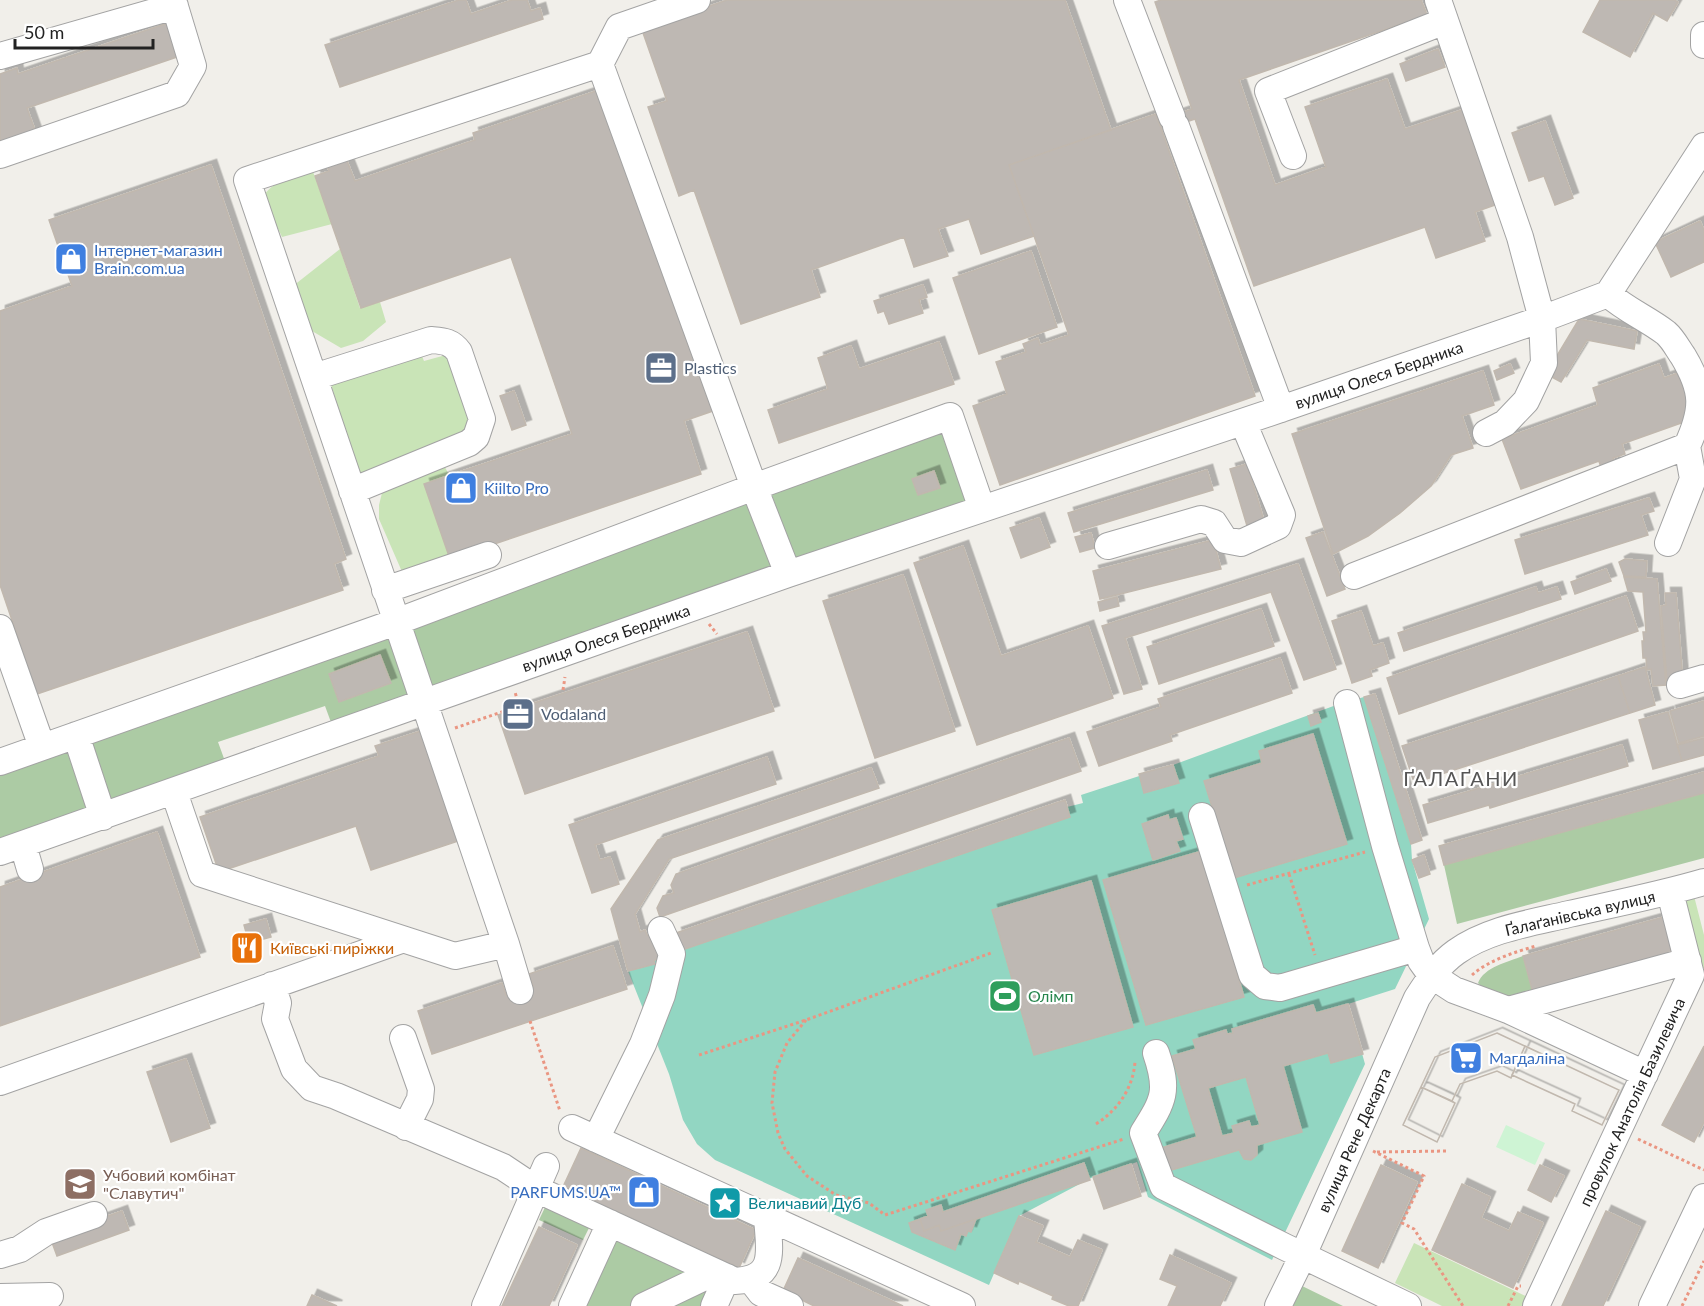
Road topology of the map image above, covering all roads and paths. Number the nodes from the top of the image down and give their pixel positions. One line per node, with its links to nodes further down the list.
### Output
1 (697, 0): 8 (street)
2 (1127, 0): 15 (street)
3 (174, 3): 7 (street); 10 (street)
4 (1442, 10): 11 (street); 13 (street)
5 (1704, 35): 6 (street)
6 (1704, 45)
7 (0, 56)
8 (600, 64): 14 (street); 19 (street)
9 (1704, 146): 12 (street)
10 (0, 155)
11 (1293, 156)
12 (1608, 294): 13 (street, вулиця Олеся Бердника); 18 (street)
13 (1542, 319): 15 (street, вулиця Олеся Бердника); 17 (street)
14 (314, 377): 20 (street); 20 (street)
15 (1281, 409): 16 (street, вулиця Олеся Бердника)
16 (1243, 422): 21 (street, вулиця Олеся Бердника); 23 (street)
17 (1486, 434)
18 (1687, 446): 22 (street); 26 (street)
19 (754, 487): 21 (street); 25 (street); 28 (street)
20 (352, 491): 27 (street)
21 (981, 509): 25 (street, вулиця Олеся Бердника)
22 (1668, 543)
23 (1108, 546)
24 (488, 555): 27 (street)
25 (788, 574): 33 (street, вулиця Олеся Бердника)
26 (1354, 576)
27 (385, 590): 28 (street)
28 (396, 622): 33 (street); 36 (street)
29 (0, 628): 37 (street)
30 (1704, 678): 31 (street)
31 (1680, 685)
32 (514, 690): 35 (path)
33 (423, 703): 39 (street, вулиця Олеся Бердника); 51 (street)
34 (1347, 703): 42 (street)
35 (450, 729)
36 (76, 735): 37 (street); 41 (street)
37 (42, 747): 38 (street)
38 (0, 762)
39 (174, 792): 41 (street, вулиця Олеся Бердника); 50 (street)
40 (1202, 816): 47 (street)
41 (103, 817): 43 (street, вулиця Олеся Бердника)
42 (1385, 846): 45 (path); 53 (street)
43 (12, 848): 44 (street)
44 (30, 869)
45 (1288, 874): 47 (path); 57 (path)
46 (1704, 882): 48 (street, Ґалаґанівська вулиця)
47 (1225, 892): 57 (street)
48 (1670, 892): 55 (street); 56 (street, Ґалаґанівська вулиця)
49 (662, 930): 74 (street)
50 (401, 940): 51 (street); 58 (street)
51 (506, 944): 60 (street)
52 (1540, 945): 59 (path)
53 (1416, 948): 56 (street); 57 (street)
54 (991, 953): 62 (path)
55 (1694, 969): 61 (street); 67 (street, провулок Анатолія Базилевича)
56 (1431, 975): 59 (street); 86 (street, вулиця Рене Декарта)
57 (1322, 976)
58 (272, 985): 68 (street); 71 (street)
59 (1454, 990): 61 (street)
60 (519, 991)
61 (1508, 1010): 67 (street)
62 (806, 1020): 65 (path); 73 (path)
63 (530, 1021): 69 (path)
64 (403, 1038): 71 (street)
65 (699, 1055)
66 (1146, 1056): 70 (path); 73 (street)
67 (1644, 1074): 72 (street, провулок Анатолія Базилевича)
68 (0, 1082)
69 (567, 1121): 74 (street)
70 (1096, 1124)
71 (406, 1127): 80 (street)
72 (1619, 1130): 79 (path); 101 (street, провулок Анатолія Базилевича)
73 (1143, 1133): 86 (street)
74 (596, 1139): 83 (street)
75 (1368, 1149): 77 (path)
76 (1448, 1151): 77 (path)
77 (1375, 1152): 100 (path)
78 (546, 1166): 80 (street)
79 (1704, 1170)
80 (536, 1189): 84 (street); 92 (street)
81 (1704, 1197): 102 (street)
82 (94, 1215): 85 (street)
83 (767, 1217): 89 (street); 97 (street)
84 (610, 1223): 89 (street); 93 (street)
85 (0, 1255)
86 (1303, 1255): 98 (street, вулиця Рене Декарта); 99 (street)
87 (1704, 1261): 103 (path)
88 (0, 1269): 90 (street)
89 (731, 1276): 94 (street); 95 (street); 96 (street)
90 (6, 1296): 91 (street)
91 (51, 1296)
92 (485, 1306)
93 (572, 1306)
94 (644, 1306)
95 (714, 1306)
96 (790, 1306)
97 (962, 1306)
98 (1278, 1306)
99 (1408, 1306)
100 (1463, 1306)
101 (1536, 1306)
102 (1652, 1306)
103 (1682, 1306)

